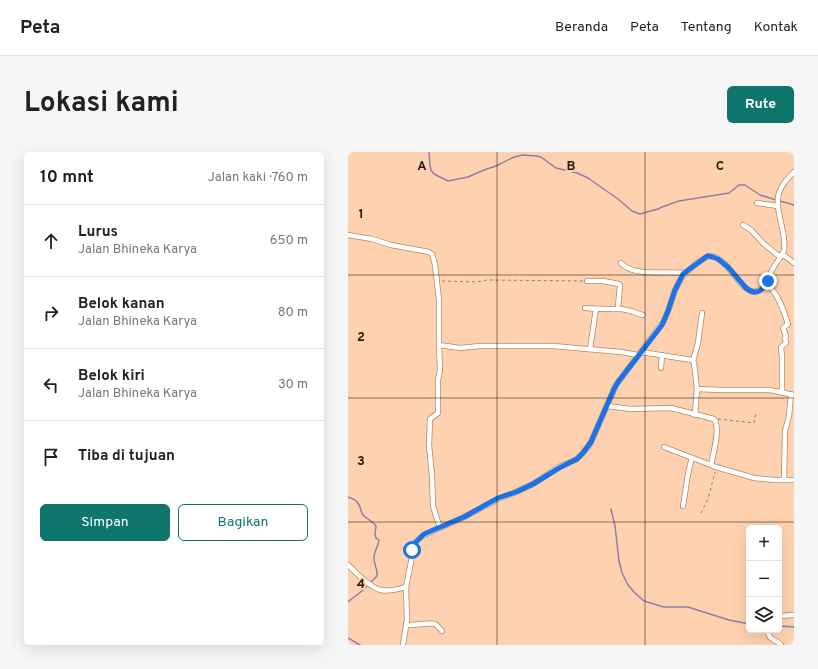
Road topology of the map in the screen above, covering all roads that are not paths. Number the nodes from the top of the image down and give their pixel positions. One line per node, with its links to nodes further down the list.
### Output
1 (794, 172): 3 (street)
2 (757, 203): 3 (street)
3 (778, 205): 6 (street)
4 (743, 225): 6 (street)
5 (348, 235): 17 (street)
6 (781, 256): 8 (street); 11 (street)
7 (621, 263): 9 (street)
8 (794, 263)
9 (685, 273): 11 (street); 19 (street)
10 (587, 281): 14 (street)
11 (766, 284): 24 (street)
12 (585, 308): 13 (street)
13 (596, 309): 14 (street); 18 (street)
14 (619, 309): 16 (street)
15 (702, 313): 21 (street)
16 (643, 315)
17 (439, 345): 18 (street); 34 (street)
18 (590, 349): 19 (street)
19 (639, 354): 20 (street); 26 (street)
20 (662, 355): 21 (street); 22 (street)
21 (694, 361): 23 (street)
22 (661, 368)
23 (697, 389): 24 (street); 27 (street)
24 (782, 392): 25 (street)
25 (793, 394): 31 (street)
26 (607, 406): 27 (street); 34 (street)
27 (695, 415): 30 (street)
28 (664, 447): 29 (street)
29 (692, 458): 30 (street); 33 (street)
30 (711, 465): 31 (street)
31 (784, 480): 32 (street)
32 (794, 480)
33 (683, 506)
34 (440, 527): 36 (street)
35 (348, 565): 36 (street)
36 (406, 587): 39 (street)
37 (794, 615): 38 (street)
38 (782, 616)
39 (406, 625): 40 (street); 42 (street)
40 (442, 631)
41 (769, 633): 43 (street)
42 (403, 645)
43 (781, 645)

